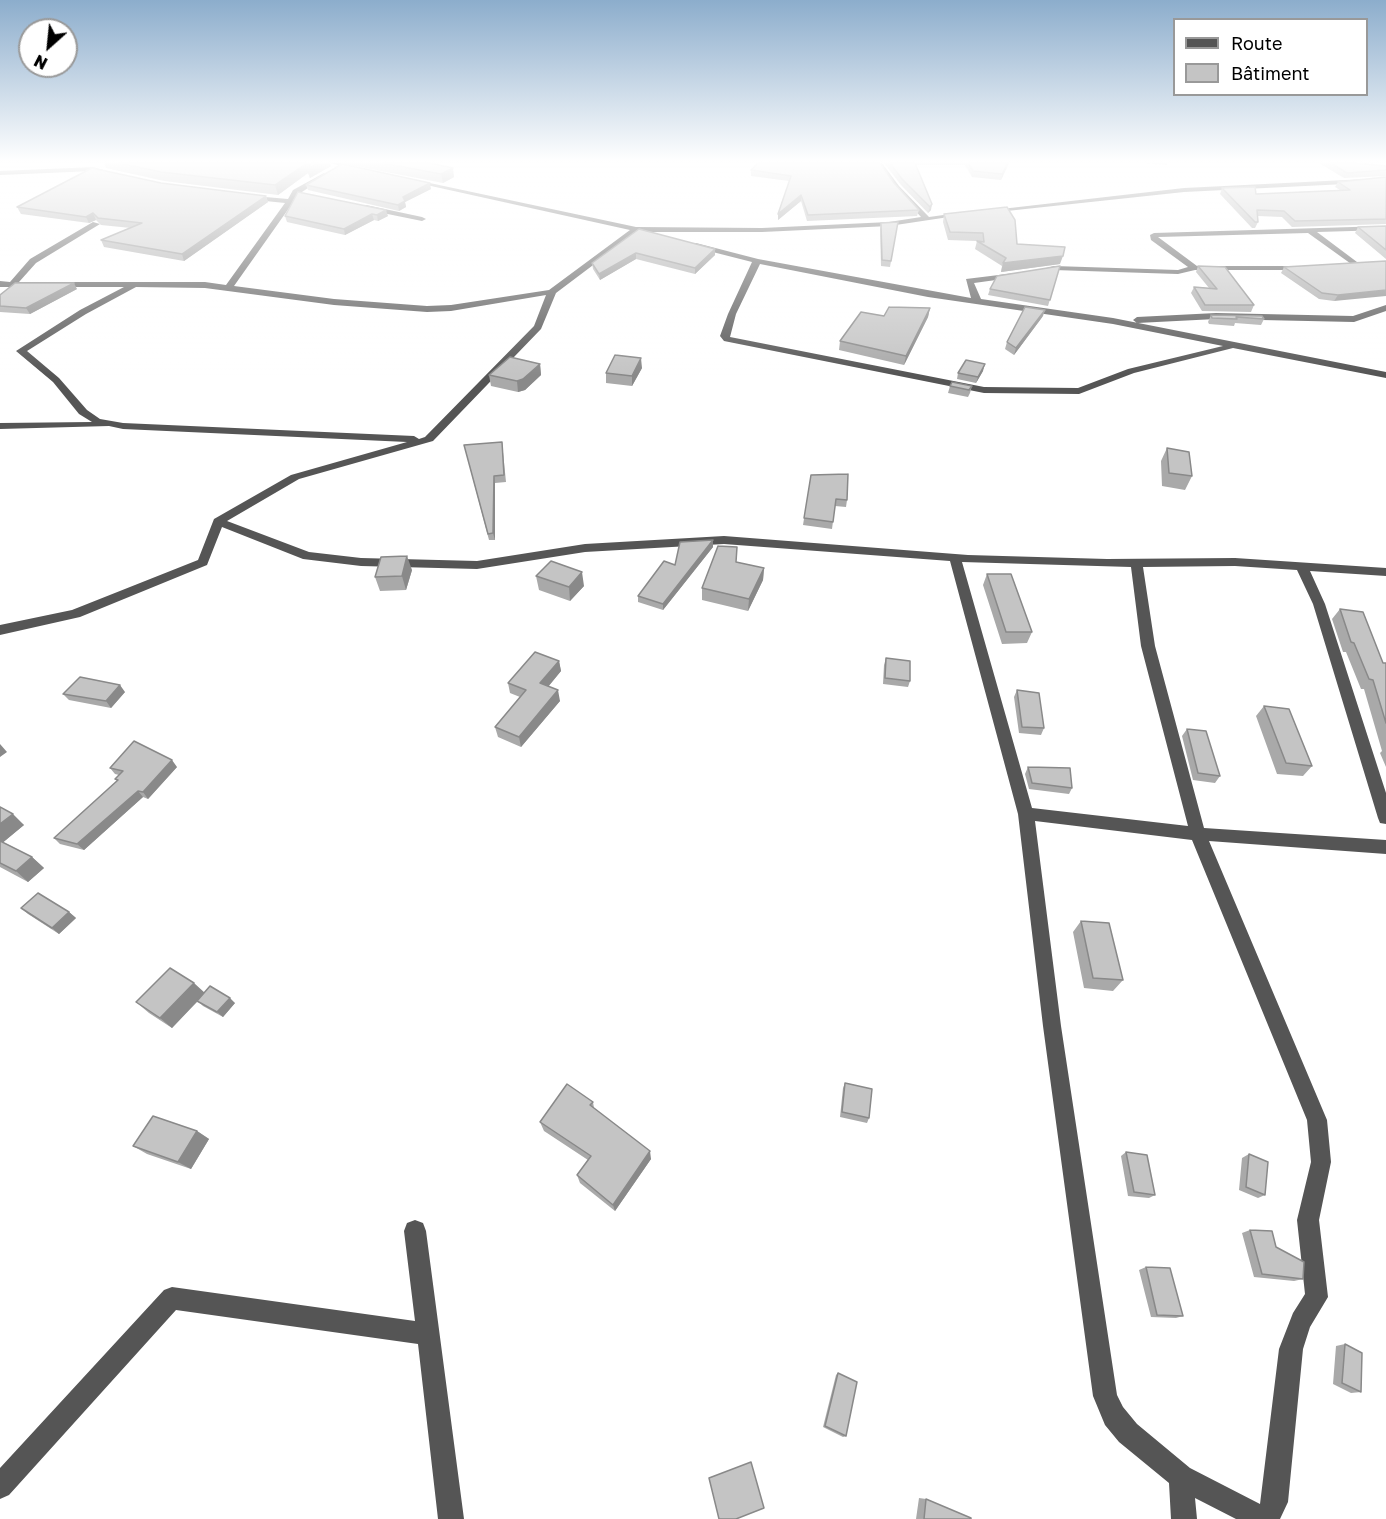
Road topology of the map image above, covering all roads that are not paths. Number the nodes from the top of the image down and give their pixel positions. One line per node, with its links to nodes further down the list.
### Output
1 (79, 234): 17 (street)
2 (268, 234): 20 (street)
3 (629, 234): 21 (street)
4 (654, 234): 7 (street)
5 (1189, 234): 14 (street)
6 (1314, 234): 11 (street)
7 (680, 241)
8 (691, 243): 9 (street)
9 (757, 261): 22 (street); 25 (street)
10 (1363, 263): 11 (street)
11 (1354, 264): 12 (street)
12 (1343, 266)
13 (1312, 267): 14 (street)
14 (1195, 268): 15 (street)
15 (1034, 272)
16 (1024, 273): 22 (street)
17 (13, 283): 18 (street); 19 (street)
18 (0, 284)
19 (134, 285): 20 (street); 28 (street)
20 (229, 288): 21 (street)
21 (552, 292): 29 (street)
22 (977, 301): 24 (street)
23 (1386, 308): 24 (street)
24 (1113, 321): 25 (street)
25 (1236, 345): 26 (street)
26 (1386, 375)
27 (0, 426): 28 (street)
28 (123, 426): 29 (street)
29 (429, 439): 30 (street)
30 (218, 521): 31 (street); 35 (street)
31 (955, 558): 32 (street); 36 (street)
32 (1136, 562): 33 (street); 38 (street)
33 (1302, 568): 34 (street); 37 (street)
34 (1386, 572)
35 (0, 630)
36 (1026, 814): 38 (street); 42 (street)
37 (1386, 818)
38 (1198, 834): 39 (street); 42 (street)
39 (1386, 847)
40 (416, 1231): 41 (street)
41 (428, 1334): 43 (street); 44 (street)
42 (1181, 1477): 45 (street)
43 (0, 1486)
44 (451, 1519)
45 (1184, 1519)

